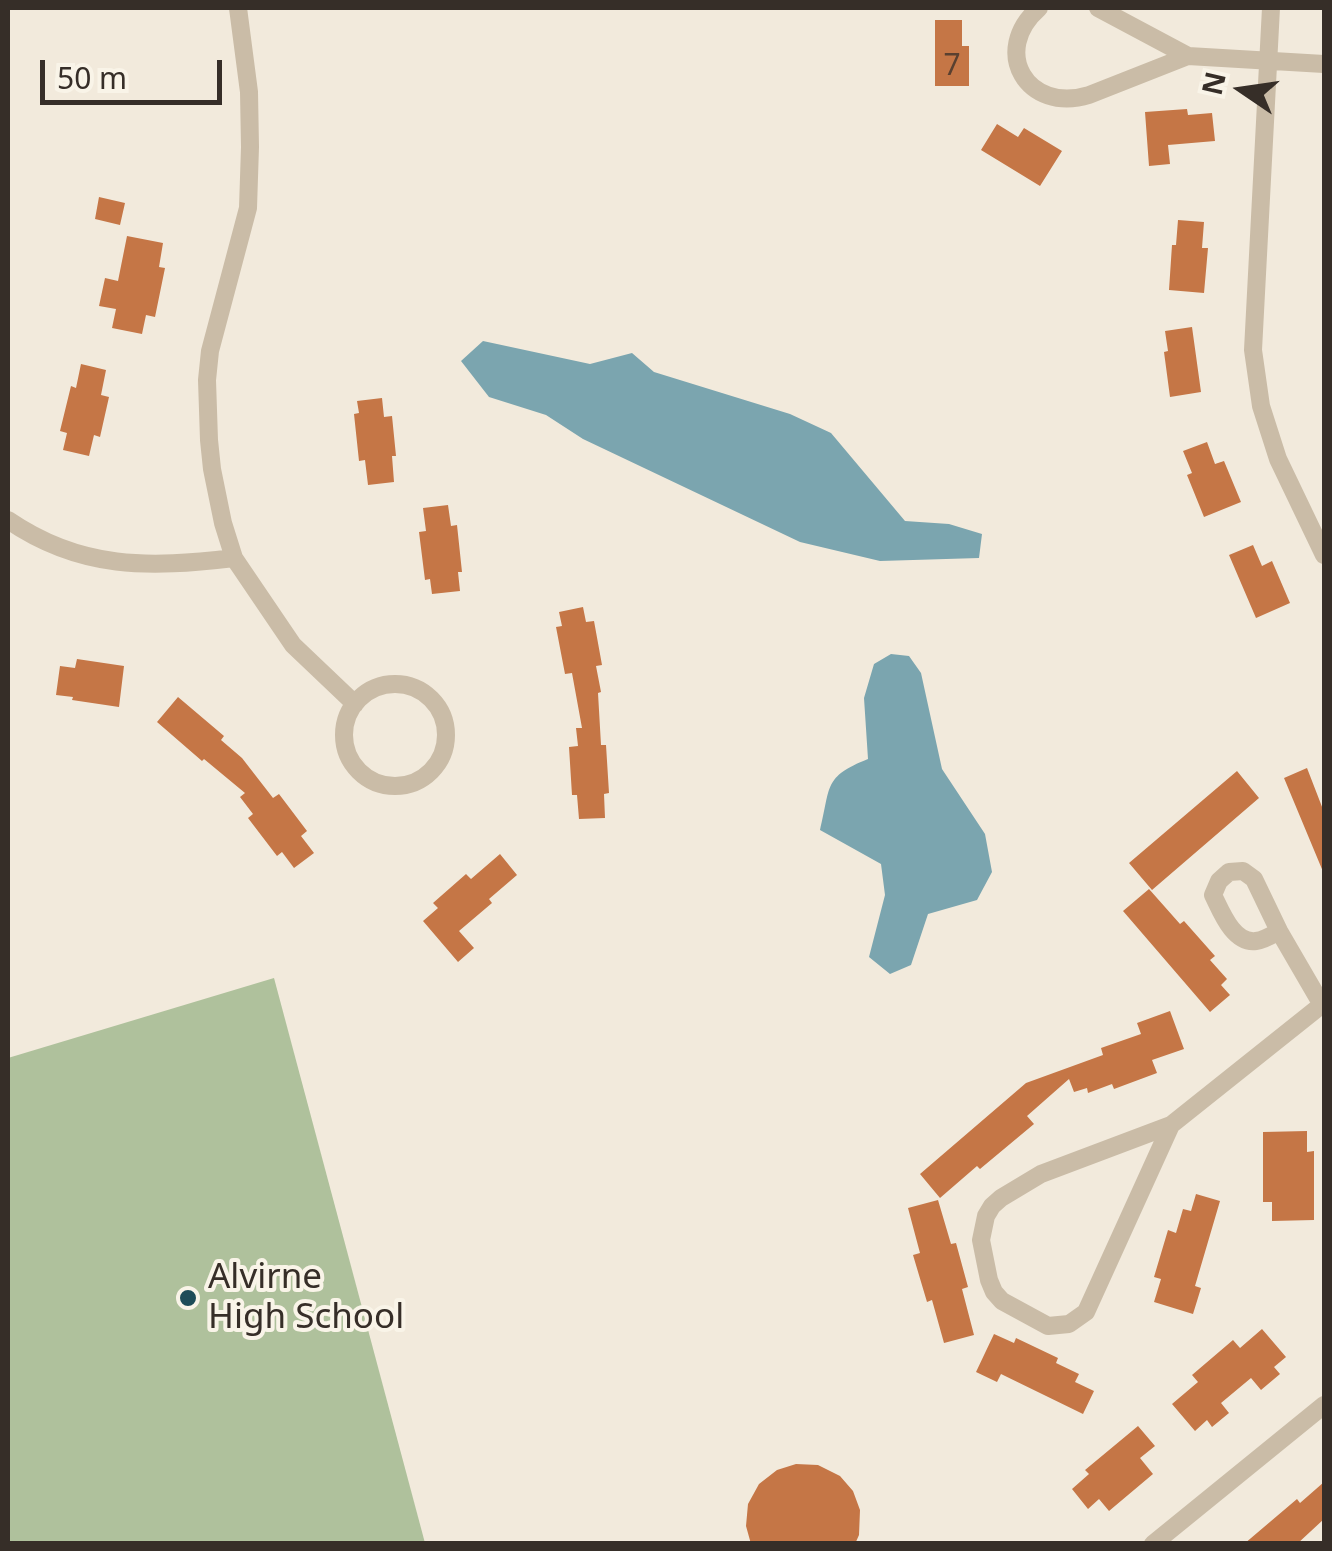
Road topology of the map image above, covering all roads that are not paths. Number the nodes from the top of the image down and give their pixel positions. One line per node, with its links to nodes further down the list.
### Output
1 (238, 8): 10 (street)
2 (1038, 8): 5 (street)
3 (1098, 8): 5 (street)
4 (1271, 8): 6 (street)
5 (1188, 56): 6 (street)
6 (1268, 60): 7 (street); 9 (street)
7 (1324, 64)
8 (8, 520): 10 (street)
9 (1324, 555)
10 (234, 558): 11 (street)
11 (355, 704): 11 (street)
12 (1279, 931): 13 (street)
13 (1323, 1004): 14 (street)
14 (1171, 1125): 14 (street)
15 (1324, 1405): 16 (street)
16 (1153, 1544)

